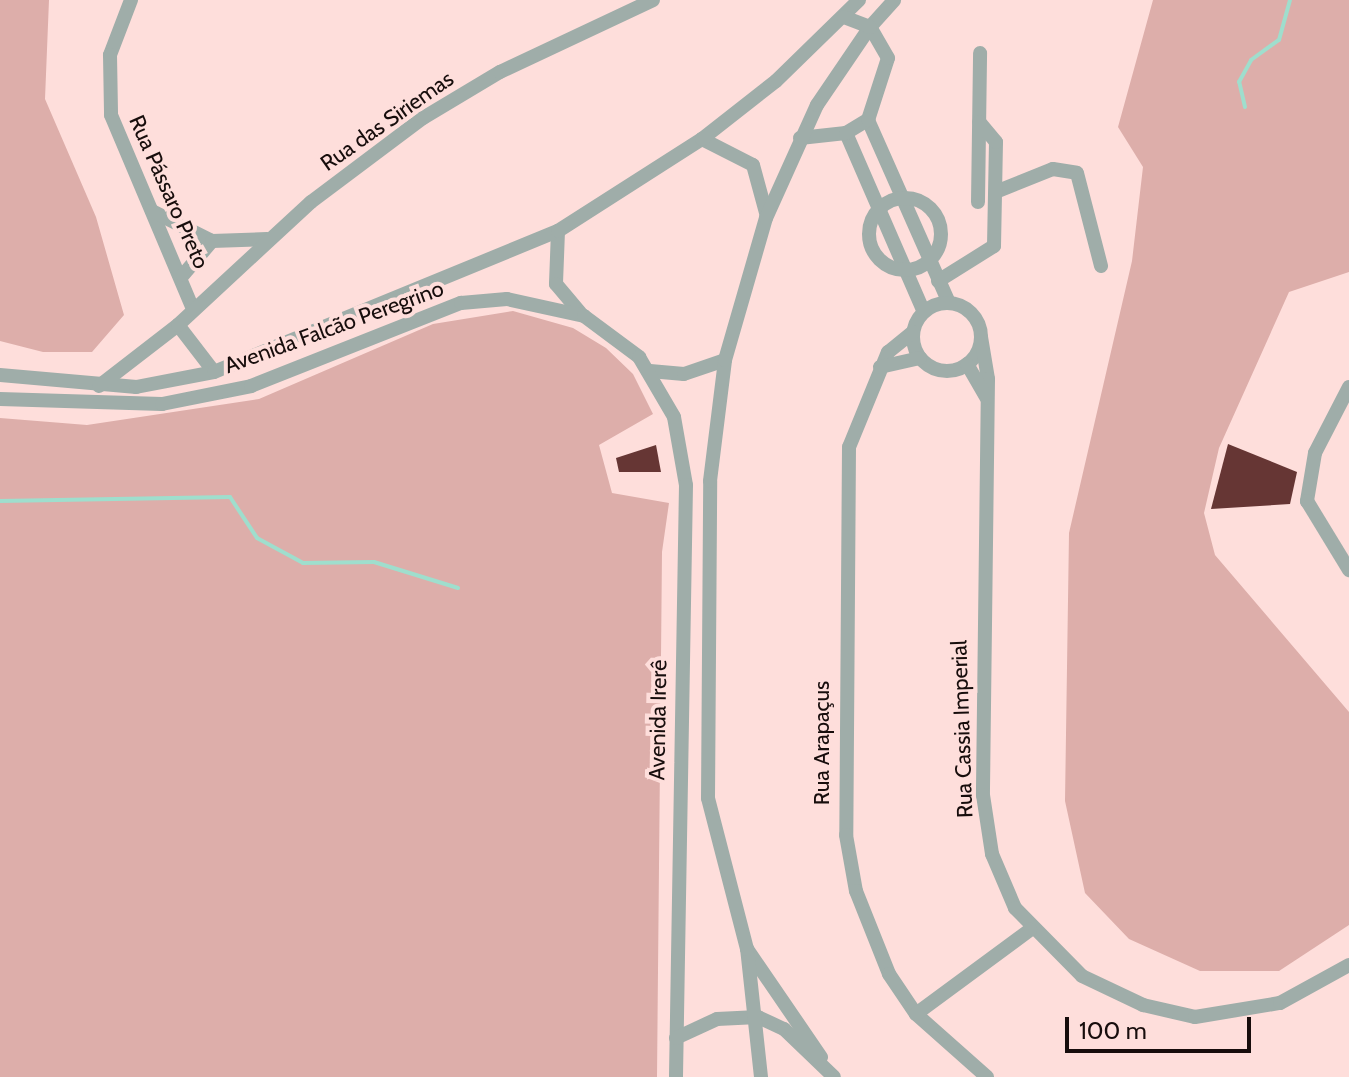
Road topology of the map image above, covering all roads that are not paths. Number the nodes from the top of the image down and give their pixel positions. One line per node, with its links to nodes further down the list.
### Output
1 (131, 0): 21 (street, Rua Pássaro Preto)
2 (612, 0): 6 (street)
3 (653, 0): 6 (street, Rua das Siriemas)
4 (859, 0): 7 (street, Avenida Falcão Peregrino)
5 (894, 0): 8 (street)
6 (608, 16): 24 (street, Rua das Siriemas)
7 (844, 17): 8 (street); 14 (street, Avenida Falcão Peregrino)
8 (870, 27): 10 (street); 13 (street)
9 (980, 53): 11 (street)
10 (868, 120): 12 (street); 18 (street)
11 (979, 122): 17 (street); 19 (street)
12 (846, 133): 13 (street); 20 (street)
13 (800, 138): 22 (street)
14 (702, 139): 22 (street); 23 (street, Avenida Falcão Peregrino)
15 (1046, 154): 16 (street)
16 (1045, 172): 17 (street); 29 (street)
17 (998, 191): 32 (street)
18 (901, 198): 20 (street); 26 (street); 28 (street)
19 (978, 202)
20 (881, 204): 27 (street); 30 (street)
21 (152, 211): 25 (street); 31 (street, Rua Pássaro Preto)
22 (766, 218): 41 (street)
23 (558, 231): 36 (street); 45 (street, Avenida Falcão Peregrino)
24 (267, 239): 25 (street); 34 (street, Rua das Siriemas)
25 (212, 241): 31 (street)
26 (919, 246): 27 (street); 28 (street)
27 (900, 253): 30 (street)
28 (927, 263): 30 (street); 32 (street)
29 (1101, 266)
30 (907, 271): 35 (street)
31 (183, 275): 34 (street, Rua Pássaro Preto)
32 (938, 281): 33 (street)
33 (949, 303): 35 (street); 39 (street)
34 (193, 309): 37 (street, Rua das Siriemas)
35 (924, 312): 38 (street)
36 (584, 316): 44 (street, Avenida Falcão Peregrino); 49 (street, Avenida Falcão Peregrino)
37 (178, 325): 45 (street); 47 (street, Rua das Siriemas)
38 (913, 332): 40 (street); 43 (street, Rua Arapaçus)
39 (981, 337): 42 (street); 50 (street, Rua Cassia Imperial)
40 (920, 358): 42 (street); 43 (street)
41 (725, 360): 44 (street); 53 (street, Avenida Irerê)
42 (967, 364): 50 (street)
43 (880, 367): 55 (street, Rua Arapaçus)
44 (650, 371): 57 (street, Avenida Irerê)
45 (214, 372): 47 (street, Avenida Falcão Peregrino)
46 (0, 375): 47 (street, Avenida Falcão Peregrino)
47 (99, 386)
48 (1349, 387): 51 (street)
49 (0, 399)
50 (988, 400): 52 (street, Rua Cassia Imperial)
51 (1349, 570)
52 (1030, 930): 54 (street, Rua Cassia Imperial); 55 (street)
53 (747, 949): 56 (street); 58 (street)
54 (1349, 965)
55 (916, 1014): 61 (street, Rua Arapaçus)
56 (758, 1017): 57 (street); 58 (street); 60 (street)
57 (676, 1038): 59 (street, Avenida Irerê)
58 (833, 1076)
59 (676, 1077)
60 (761, 1077)
61 (987, 1077)

